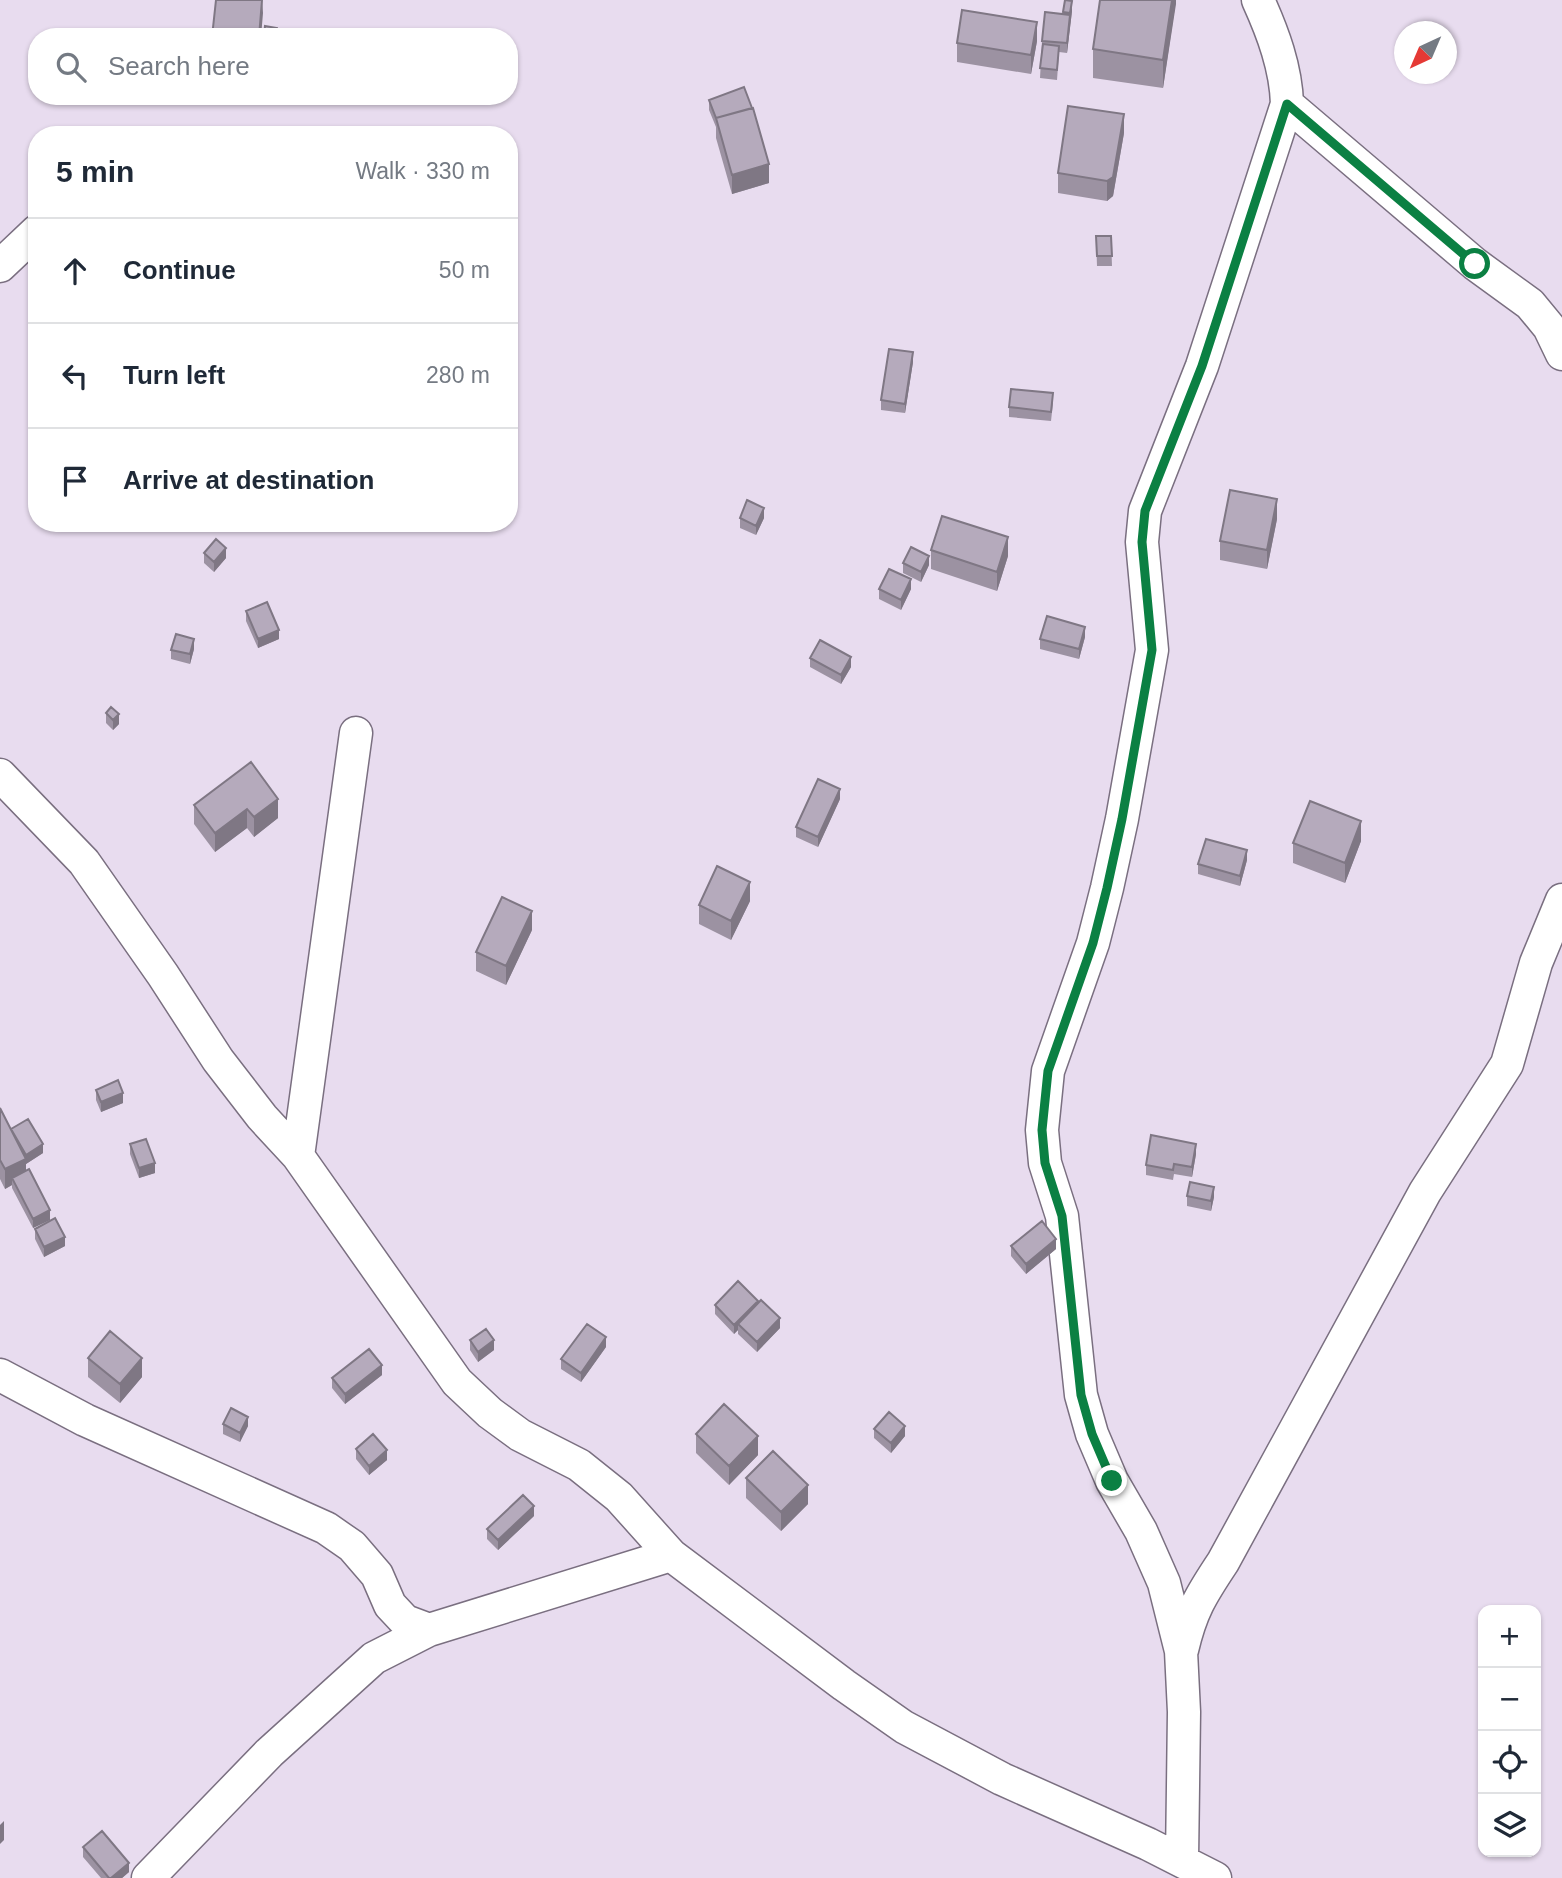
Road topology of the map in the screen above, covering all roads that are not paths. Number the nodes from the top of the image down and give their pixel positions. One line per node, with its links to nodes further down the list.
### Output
1 (1258, 0): 2 (street)
2 (1287, 104): 5 (street); 13 (street)
3 (28, 240): 4 (street)
4 (0, 266)
5 (1562, 354)
6 (356, 733): 9 (street)
7 (0, 775): 9 (street)
8 (1562, 900): 13 (street)
9 (298, 1156): 11 (street)
10 (0, 1376): 12 (street)
11 (671, 1555): 12 (street); 14 (street)
12 (429, 1630): 15 (street)
13 (1181, 1651): 14 (street)
14 (1170, 1869): 16 (street)
15 (148, 1878)
16 (1215, 1878)

